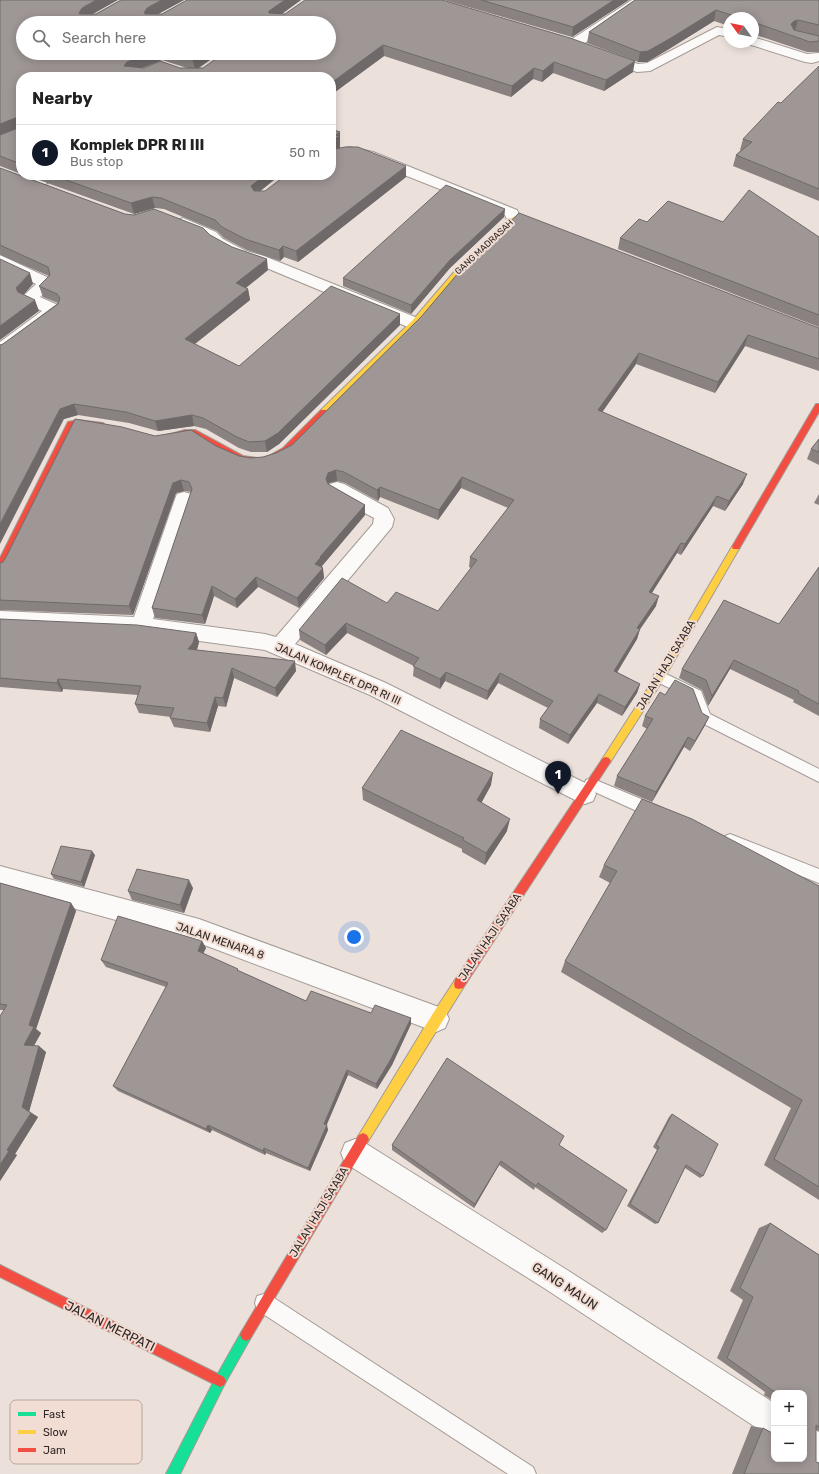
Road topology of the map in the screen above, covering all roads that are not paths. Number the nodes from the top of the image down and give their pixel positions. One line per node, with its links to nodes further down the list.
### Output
1 (640, 0): 5 (street)
2 (723, 32): 5 (street)
3 (559, 40): 5 (street)
4 (759, 43): 6 (street)
5 (574, 44)
6 (819, 57)
7 (336, 155): 11 (street)
8 (27, 181): 9 (street)
9 (49, 182)
10 (167, 216): 14 (street)
11 (512, 219): 12 (street, GANG MADRASAH); 14 (street, GANG MADRASAH)
12 (552, 229)
13 (0, 260): 15 (street)
14 (414, 323): 18 (street, GANG MADRASAH)
15 (0, 350)
16 (819, 406): 25 (street, JALAN HAJI SA'ABA)
17 (114, 428): 21 (street)
18 (158, 439)
19 (337, 489): 24 (street)
20 (184, 499): 23 (street)
21 (0, 566)
22 (0, 619): 23 (street, JALAN KOMPLEK DPR RI III)
23 (141, 625): 24 (street, JALAN KOMPLEK DPR RI III)
24 (280, 646): 27 (street, JALAN KOMPLEK DPR RI III)
25 (660, 677): 26 (lane); 27 (street, JALAN HAJI SA'ABA)
26 (819, 776)
27 (588, 789): 28 (lane); 32 (street, JALAN HAJI SA'ABA)
28 (670, 818)
29 (715, 835): 30 (lane)
30 (819, 876)
31 (0, 877): 32 (street, JALAN MENARA 8)
32 (436, 1019): 33 (street, JALAN HAJI SA'ABA)
33 (355, 1152): 35 (street, JALAN HAJI SA'ABA); 37 (street, GANG MAUN)
34 (0, 1271): 36 (street, JALAN MERPATI)
35 (264, 1304): 36 (street, JALAN HAJI SA'ABA); 41 (lane)
36 (220, 1381): 40 (street, JALAN HAJI SA'ABA)
37 (771, 1419)
38 (807, 1443): 39 (street)
39 (819, 1450)
40 (173, 1474)
41 (526, 1474)

